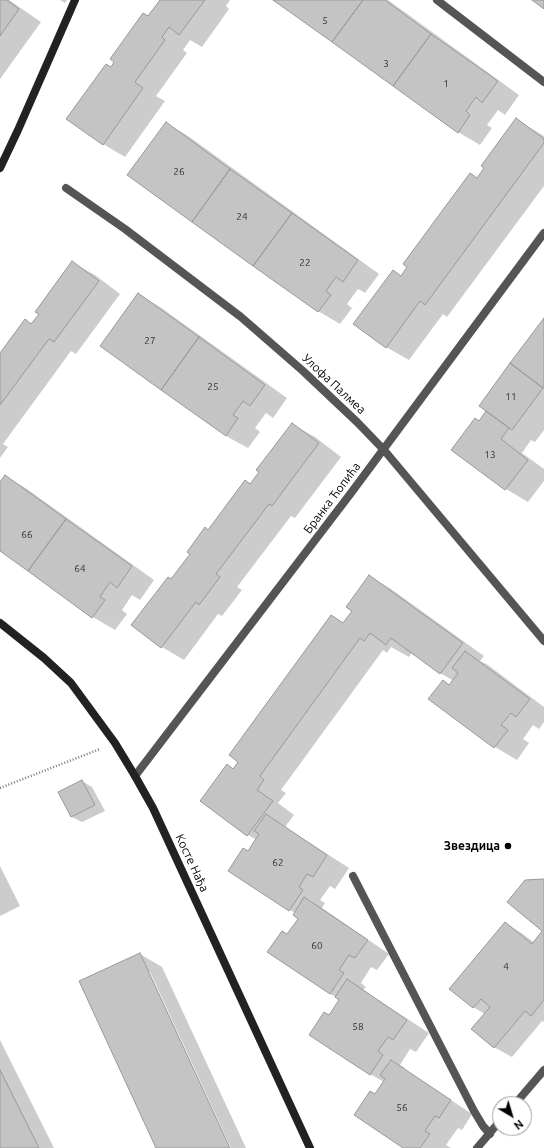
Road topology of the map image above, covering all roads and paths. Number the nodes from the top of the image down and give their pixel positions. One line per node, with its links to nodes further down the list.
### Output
1 (75, 0): 4 (street)
2 (437, 0): 3 (street)
3 (544, 82)
4 (0, 168)
5 (66, 188): 7 (street, Улофа Палмеа)
6 (544, 233): 7 (street, Бранка Ћопића)
7 (384, 450): 9 (street, Улофа Палмеа); 11 (street, Бранка Ћопића)
8 (0, 623): 10 (street, Косте Нађа)
9 (544, 641)
10 (115, 743): 11 (street, Косте Нађа); 12 (path)
11 (135, 776): 18 (street, Косте Нађа)
12 (0, 788)
13 (353, 876): 17 (street)
14 (544, 1070): 15 (street)
15 (522, 1096)
16 (492, 1131): 17 (street)
17 (490, 1134): 19 (street)
18 (310, 1148)
19 (477, 1148)

